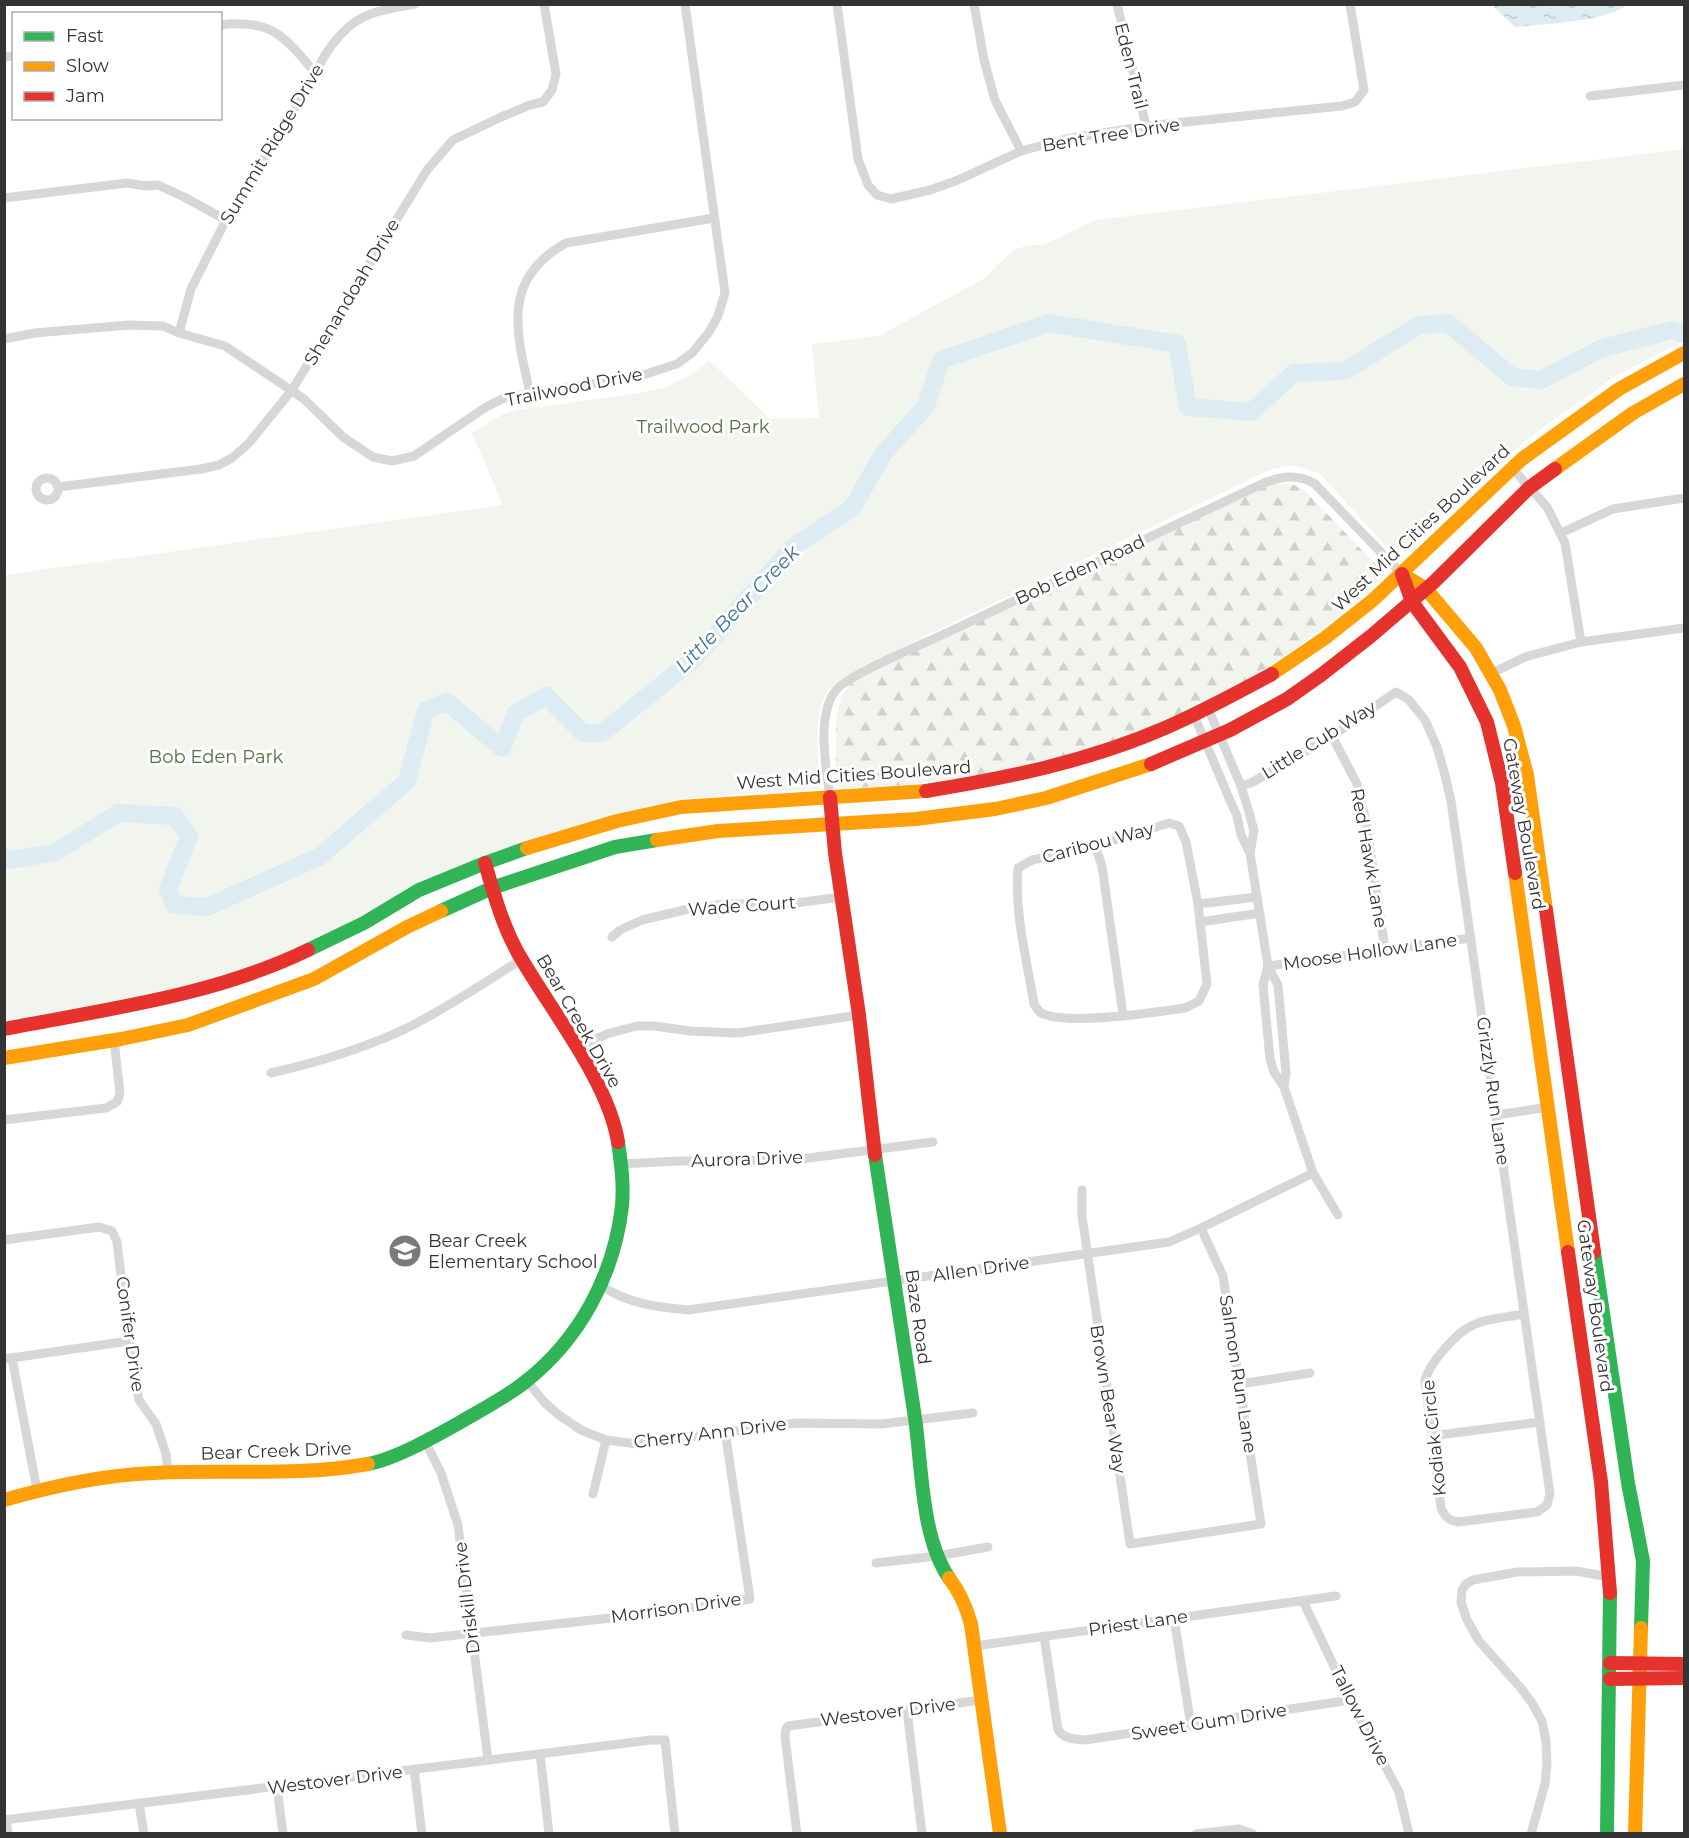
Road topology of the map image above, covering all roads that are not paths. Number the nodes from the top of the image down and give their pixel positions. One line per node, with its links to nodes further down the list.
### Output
1 (415, 4): 9 (street, Summit Ridge Drive)
2 (544, 4): 21 (street, Shenandoah Drive)
3 (685, 4): 15 (street, Trailwood Drive)
4 (837, 4): 13 (street, Bent Tree Drive)
5 (974, 4): 13 (street)
6 (1117, 4): 12 (street, Eden Trail)
7 (1350, 4): 12 (street, Bent Tree Drive)
8 (222, 25): 9 (street)
9 (316, 74): 16 (street, Summit Ridge Drive)
10 (1684, 85): 11 (street)
11 (1590, 96)
12 (1146, 126): 13 (street, Bent Tree Drive)
13 (1021, 151)
14 (4, 198): 16 (street)
15 (714, 218): 22 (street, Trailwood Drive); 22 (street)
16 (226, 220): 17 (street, Summit Ridge Drive)
17 (179, 333): 18 (street, Trailwood Drive); 21 (street, Trailwood Drive)
18 (4, 339)
19 (1684, 353): 23 (street, West Mid Cities Boulevard)
20 (1684, 384): 25 (street)
21 (292, 390): 22 (street, Trailwood Drive); 24 (street, Shenandoah Drive)
22 (530, 393)
23 (1512, 468): 25 (street); 28 (street, West Mid Cities Boulevard)
24 (58, 487)
25 (1529, 488): 27 (street); 29 (street)
26 (1684, 498): 27 (street)
27 (1561, 533): 32 (street)
28 (1402, 574): 29 (street, Gateway Boulevard); 30 (street, Gateway Boulevard); 35 (street, West Mid Cities Boulevard); 41 (street, Bob Eden Road)
29 (1426, 589): 30 (street); 33 (street, Gateway Boulevard)
30 (1412, 602): 37 (street); 66 (street, Gateway Boulevard)
31 (1684, 628): 32 (street)
32 (1581, 642): 33 (street)
33 (1490, 674): 65 (street, Gateway Boulevard)
34 (1396, 692): 38 (street, Little Cub Way); 53 (street, Grizzly Run Lane)
35 (1208, 708): 36 (street, West Mid Cities Boulevard); 37 (street)
36 (1194, 715): 39 (street); 41 (street, West Mid Cities Boulevard)
37 (1219, 735): 39 (street); 40 (street)
38 (1332, 736): 40 (street, Little Cub Way); 54 (street, Red Hawk Lane)
39 (1206, 741): 42 (street); 44 (street)
40 (1242, 786): 44 (street)
41 (830, 797): 42 (street, Baze Road); 45 (street, West Mid Cities Boulevard)
42 (832, 824): 46 (street); 47 (street, Baze Road)
43 (1095, 846): 49 (street, Caribou Way); 58 (street); 58 (street, Caribou Way)
44 (1250, 853): 48 (street)
45 (485, 864): 46 (street, Bear Creek Drive); 59 (street, West Mid Cities Boulevard)
46 (492, 888): 55 (street, Bear Creek Drive); 60 (street)
47 (841, 897): 52 (street, Wade Court); 57 (street, Baze Road)
48 (1257, 897): 49 (street); 50 (street)
49 (1198, 904): 51 (street)
50 (1260, 914): 51 (street); 56 (street)
51 (1200, 922): 58 (street)
52 (612, 937)
53 (1471, 938): 54 (street, Moose Hollow Lane); 67 (street, Grizzly Run Lane)
54 (1385, 949): 56 (street, Moose Hollow Lane)
55 (522, 959): 61 (street, Bear Creek Drive); 63 (street)
56 (1268, 966): 64 (street); 64 (street)
57 (859, 1015): 61 (street); 70 (street, Baze Road)
58 (1123, 1015)
59 (4, 1029)
60 (114, 1040): 62 (street); 68 (street)
61 (576, 1047): 71 (street, Bear Creek Drive)
62 (4, 1058)
63 (271, 1073)
64 (1284, 1087): 72 (street)
65 (1574, 1104): 66 (street); 111 (street, Gateway Boulevard)
66 (1549, 1107): 67 (street); 102 (street, Gateway Boulevard)
67 (1496, 1115): 80 (street, Grizzly Run Lane)
68 (4, 1120)
69 (933, 1142): 70 (street, Aurora Drive)
70 (874, 1149): 71 (street, Aurora Drive); 78 (street, Baze Road)
71 (620, 1164): 79 (street, Bear Creek Drive)
72 (1313, 1173): 74 (street); 75 (street, Allen Drive)
73 (1082, 1191): 77 (street, Brown Bear Way)
74 (1338, 1215)
75 (1201, 1228): 77 (street, Allen Drive); 85 (street, Salmon Run Lane)
76 (4, 1240): 81 (street, Conifer Drive)
77 (1088, 1254): 78 (street, Allen Drive); 98 (street, Brown Bear Way)
78 (894, 1281): 79 (street, Allen Drive); 87 (street, Baze Road)
79 (602, 1286): 84 (street, Bear Creek Drive)
80 (1524, 1314): 88 (street, Grizzly Run Lane); 90 (street, Kodiak Circle)
81 (129, 1341): 82 (street); 93 (street, Conifer Drive)
82 (8, 1359): 94 (street)
83 (1310, 1373): 85 (street)
84 (527, 1381): 91 (street, Cherry Ann Drive); 92 (street, Bear Creek Drive)
85 (1240, 1384): 98 (street, Salmon Run Lane)
86 (972, 1413): 87 (street, Cherry Ann Drive)
87 (915, 1420): 89 (street, Cherry Ann Drive); 100 (street, Baze Road)
88 (1540, 1422): 90 (street); 97 (street, Grizzly Run Lane)
89 (725, 1431): 91 (street, Cherry Ann Drive); 106 (street, Morrison Drive)
90 (1431, 1436): 97 (street, Kodiak Circle)
91 (606, 1440): 95 (street)
92 (426, 1441): 93 (street, Bear Creek Drive); 106 (street, Driskill Drive)
93 (168, 1472): 94 (street, Bear Creek Drive)
94 (38, 1490): 96 (street, Bear Creek Drive)
95 (592, 1494)
96 (4, 1500)
97 (1546, 1505)
98 (1261, 1524)
99 (988, 1547): 100 (street)
100 (937, 1556): 101 (street); 109 (street, Baze Road)
101 (876, 1563)
102 (1609, 1577): 110 (street, Gateway Boulevard); 138 (street)
103 (1336, 1596): 104 (street, Priest Lane)
104 (1303, 1601): 105 (street, Priest Lane); 117 (street, Tallow Drive)
105 (1174, 1618): 108 (street, Priest Lane); 119 (street)
106 (471, 1634): 107 (street); 121 (street, Driskill Drive)
107 (406, 1635)
108 (1044, 1636): 109 (street, Priest Lane); 119 (street, Sweet Gum Drive)
109 (974, 1646): 116 (street, Baze Road)
110 (1610, 1664): 111 (street); 114 (street, Gateway Boulevard)
111 (1640, 1664): 112 (street); 115 (street, Gateway Boulevard)
112 (1684, 1664)
113 (1684, 1678): 115 (street)
114 (1610, 1679): 115 (street); 139 (street, Gateway Boulevard)
115 (1639, 1679): 140 (street, Gateway Boulevard)
116 (981, 1700): 118 (street, Westover Drive); 134 (street, Baze Road)
117 (1350, 1700): 119 (street, Sweet Gum Drive); 137 (street, Tallow Drive)
118 (907, 1710): 132 (street, Westover Drive); 133 (street)
119 (1191, 1725)
120 (540, 1754): 121 (street, Westover Drive); 130 (street); 131 (street, Westover Drive)
121 (488, 1760): 122 (street, Westover Drive)
122 (414, 1769): 123 (street, Westover Drive); 129 (street)
123 (277, 1787): 124 (street, Westover Drive); 128 (street)
124 (139, 1803): 125 (street, Westover Drive); 127 (street)
125 (5, 1820): 126 (street)
126 (8, 1833)
127 (144, 1833)
128 (283, 1833)
129 (422, 1833)
130 (549, 1833)
131 (675, 1833)
132 (797, 1833)
133 (922, 1833)
134 (1000, 1833)
135 (1196, 1833): 136 (street)
136 (1253, 1833)
137 (1409, 1833)
138 (1531, 1833)
139 (1607, 1833)
140 (1635, 1833)

